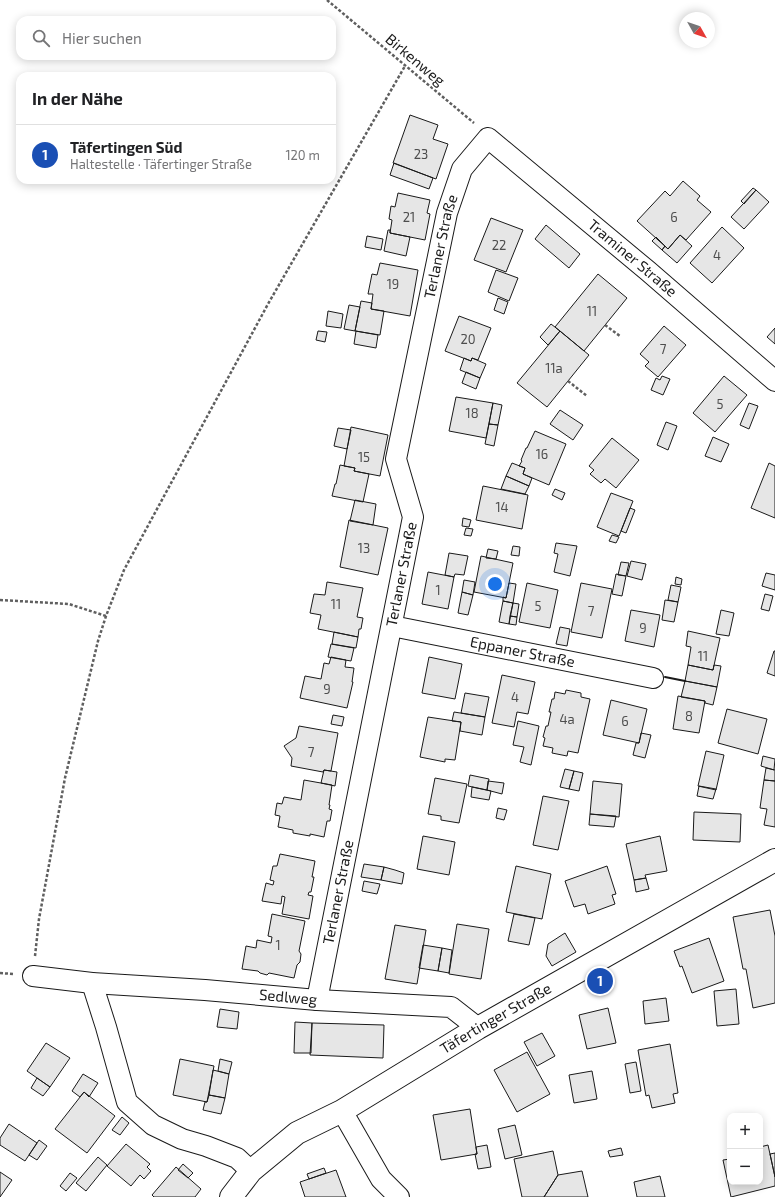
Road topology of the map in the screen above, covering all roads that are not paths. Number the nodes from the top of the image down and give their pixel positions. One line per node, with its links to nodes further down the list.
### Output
1 (488, 138): 2 (street, Traminer Straße); 3 (street, Terlaner Straße)
2 (775, 380)
3 (392, 626): 4 (street, Eppaner Straße); 8 (street, Terlaner Straße)
4 (653, 678)
5 (775, 860): 9 (street, Täfertinger Straße)
6 (33, 976): 7 (street, Sedlweg)
7 (92, 983): 8 (street, Sedlweg); 11 (street)
8 (317, 1000): 9 (street, Sedlweg)
9 (478, 1028): 10 (street, Täfertinger Straße)
10 (342, 1111): 11 (street, Täfertinger Straße); 13 (street)
11 (251, 1171): 12 (street, Täfertinger Straße)
12 (231, 1197)
13 (400, 1197)

